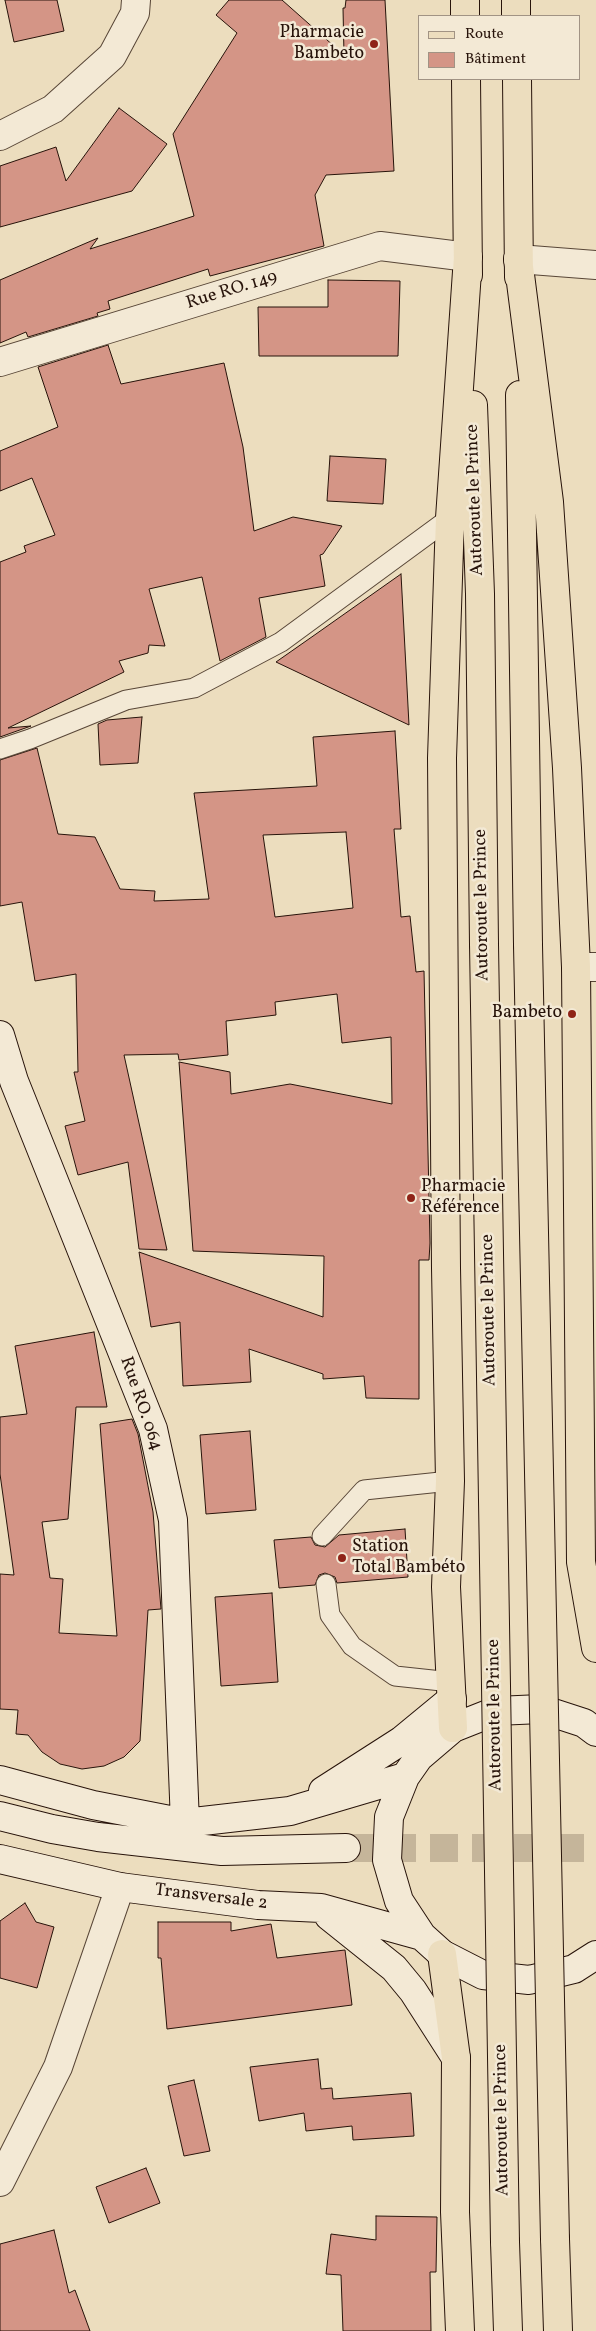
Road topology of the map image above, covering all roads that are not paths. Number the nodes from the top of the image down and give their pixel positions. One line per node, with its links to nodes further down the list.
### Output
1 (136, 0): 8 (main road)
2 (465, 0): 4 (main road)
3 (516, 0): 5 (main road)
4 (465, 15)
5 (516, 15)
6 (466, 80): 9 (main road, Autoroute le Prince)
7 (517, 80): 10 (main road)
8 (0, 136)
9 (468, 257): 12 (main road, Rue RO. 149); 13 (main road); 40 (main road, Autoroute le Prince, bridge)
10 (518, 259): 11 (main road); 15 (main road); 41 (main road, bridge)
11 (596, 265)
12 (0, 362)
13 (450, 518): 14 (lane); 17 (main road)
14 (0, 749)
15 (586, 967): 19 (main road)
16 (0, 1035): 29 (main road, Rue RO. 064)
17 (450, 1481): 18 (lane); 22 (main road)
18 (322, 1536)
19 (589, 1560): 21 (main road)
20 (326, 1584): 22 (lane)
21 (596, 1647)
22 (451, 1690): 23 (main road); 27 (main road)
23 (453, 1728): 24 (main road); 25 (main road)
24 (596, 1732)
25 (405, 1777): 27 (main road); 34 (main road)
26 (0, 1780): 29 (main road)
27 (290, 1811): 29 (main road)
28 (0, 1816): 30 (main road)
29 (185, 1823)
30 (346, 1848)
31 (0, 1859): 32 (main road, Transversale 2)
32 (120, 1887): 33 (main road, Transversale 2); 38 (main road)
33 (320, 1908): 34 (main road, Transversale 2); 37 (main road)
34 (422, 1936): 35 (main road)
35 (442, 1954): 36 (main road); 37 (main road)
36 (596, 1955)
37 (456, 2058): 39 (main road)
38 (0, 2182)
39 (460, 2331)
40 (508, 2331)
41 (558, 2331)

